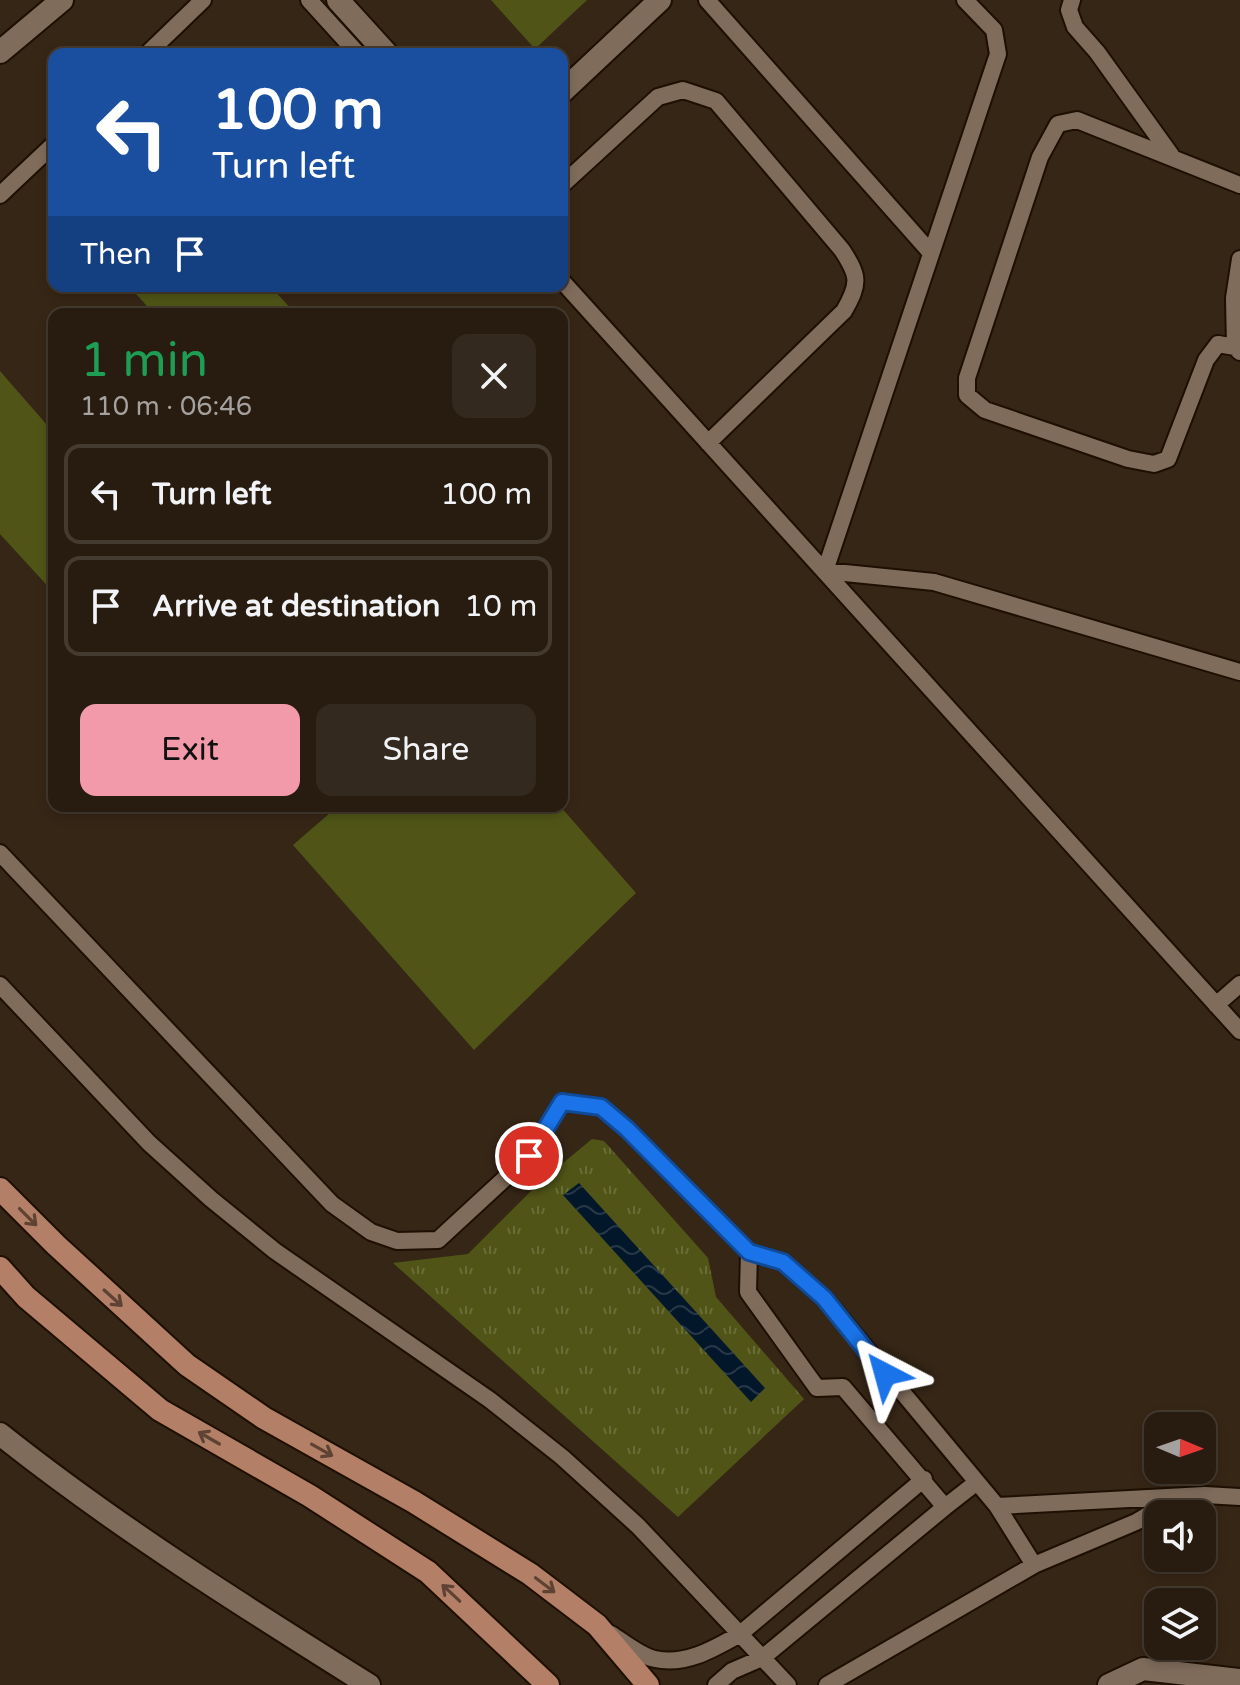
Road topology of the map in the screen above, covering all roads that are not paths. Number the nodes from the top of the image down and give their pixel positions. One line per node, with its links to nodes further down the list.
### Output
1 (62, 0): 12 (street)
2 (203, 0): 9 (lane)
3 (309, 0): 10 (lane)
4 (338, 0): 11 (street)
5 (660, 0): 13 (street)
6 (707, 0): 19 (lane)
7 (965, 0): 19 (lane)
8 (1072, 0): 15 (lane)
9 (153, 48)
10 (353, 48)
11 (382, 48)
12 (0, 52)
13 (568, 86)
14 (48, 150): 18 (lane)
15 (1172, 156): 17 (lane); 22 (lane)
16 (568, 180): 23 (lane)
17 (1240, 185)
18 (0, 195)
19 (931, 253): 24 (lane)
20 (1240, 259): 22 (lane)
21 (568, 288): 23 (lane)
22 (1238, 350)
23 (708, 443): 24 (lane)
24 (825, 571): 25 (lane); 29 (lane)
25 (1240, 672)
26 (0, 853): 32 (lane)
27 (1240, 984): 29 (lane)
28 (0, 985): 43 (lane)
29 (1216, 1005): 30 (lane)
30 (1240, 1031)
31 (0, 1189): 42 (main road, one-way to 42)
32 (749, 1252): 35 (lane); 36 (lane)
33 (0, 1268): 47 (main road, one-way to 33)
34 (0, 1434): 46 (street)
35 (924, 1479): 40 (lane); 43 (lane)
36 (977, 1482): 39 (lane); 40 (lane)
37 (1179, 1496): 38 (lane); 39 (lane); 41 (lane)
38 (1240, 1497)
39 (997, 1506): 41 (lane)
40 (945, 1507): 44 (lane)
41 (1034, 1565): 51 (lane)
42 (597, 1625): 43 (lane); 48 (main road)
43 (740, 1634): 44 (lane)
44 (762, 1658): 49 (lane); 50 (lane)
45 (1240, 1680): 52 (street)
46 (369, 1685)
47 (548, 1685)
48 (648, 1685)
49 (716, 1685)
50 (788, 1685)
51 (827, 1685)
52 (1109, 1685)

